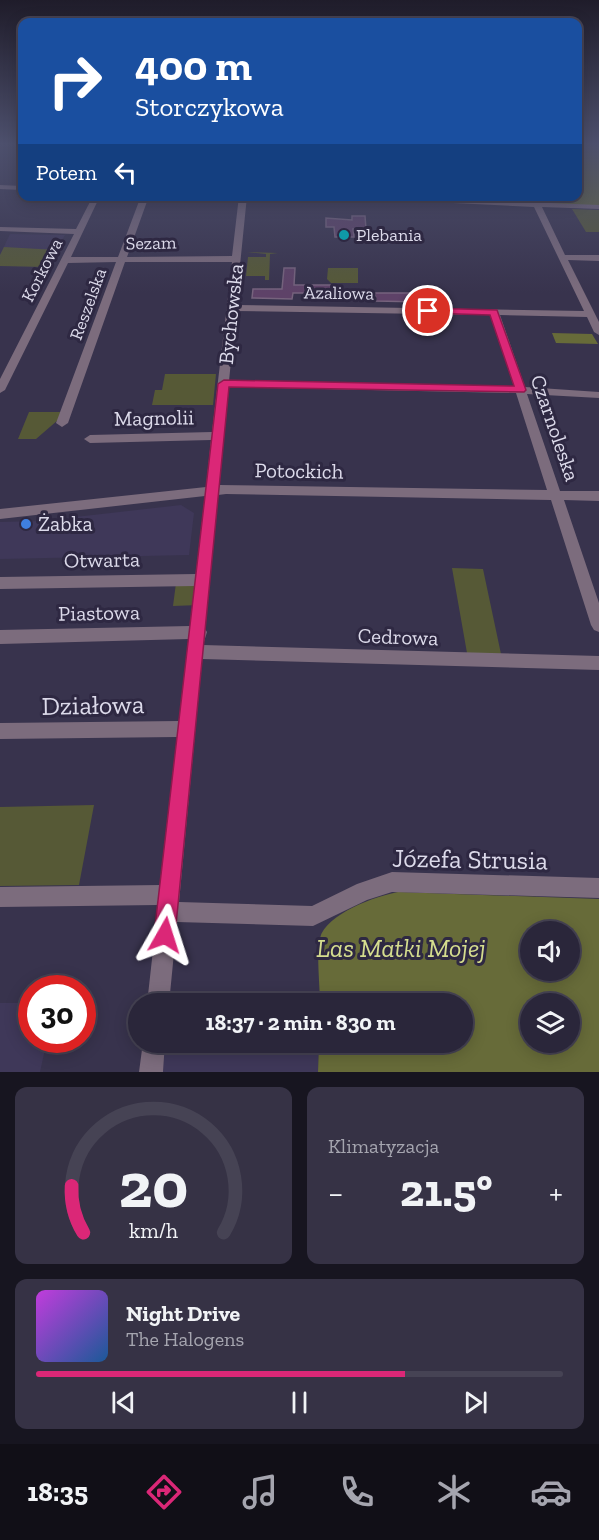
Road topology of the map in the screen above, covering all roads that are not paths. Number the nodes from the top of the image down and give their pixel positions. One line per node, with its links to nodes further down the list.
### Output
1 (95, 201): 8 (street, Korkowa)
2 (144, 201): 13 (street, Reszelska)
3 (243, 201): 11 (street, Bychowska)
4 (437, 201): 5 (street)
5 (537, 205): 6 (street); 9 (street)
6 (599, 207)
7 (0, 229): 8 (street)
8 (80, 232): 12 (street, Korkowa)
9 (563, 257): 10 (street); 16 (street)
10 (599, 258)
11 (237, 259): 13 (street, Sezam); 14 (street, Bychowska)
12 (65, 260): 13 (street, Sezam); 19 (street, Korkowa)
13 (122, 260): 22 (street, Reszelska)
14 (232, 308): 15 (street, Azaliowa); 18 (street, Bychowska)
15 (494, 312): 16 (street, Azaliowa); 20 (street, Czarnoleska)
16 (590, 314): 17 (street)
17 (598, 327)
18 (224, 384): 20 (street); 23 (street, Bychowska)
19 (0, 390)
20 (520, 390): 21 (street); 26 (street, Czarnoleska)
21 (599, 395)
22 (62, 423)
23 (218, 436): 24 (street, Magnolii); 25 (street, Bychowska)
24 (90, 439)
25 (213, 489): 26 (street, Potockich); 28 (street, Potockich); 29 (street, Bychowska)
26 (556, 496): 27 (street, Potockich); 31 (street, Czarnoleska)
27 (599, 496)
28 (0, 514)
29 (204, 580): 30 (street, Otwarta); 32 (street, Bychowska)
30 (0, 583)
31 (599, 625)
32 (199, 632): 33 (street, Piastowa); 34 (street, Bychowska)
33 (0, 637)
34 (196, 652): 35 (street, Cedrowa); 36 (street, Bychowska)
35 (599, 663)
36 (188, 729): 37 (street, Działowa); 40 (street, Bychowska)
37 (0, 731)
38 (599, 888): 40 (street, Józefa Strusia)
39 (0, 897): 40 (street, Józefa Strusia)
40 (168, 903): 41 (street, Bychowska)
41 (159, 993)
42 (153, 1053): 43 (street)
43 (151, 1072)

